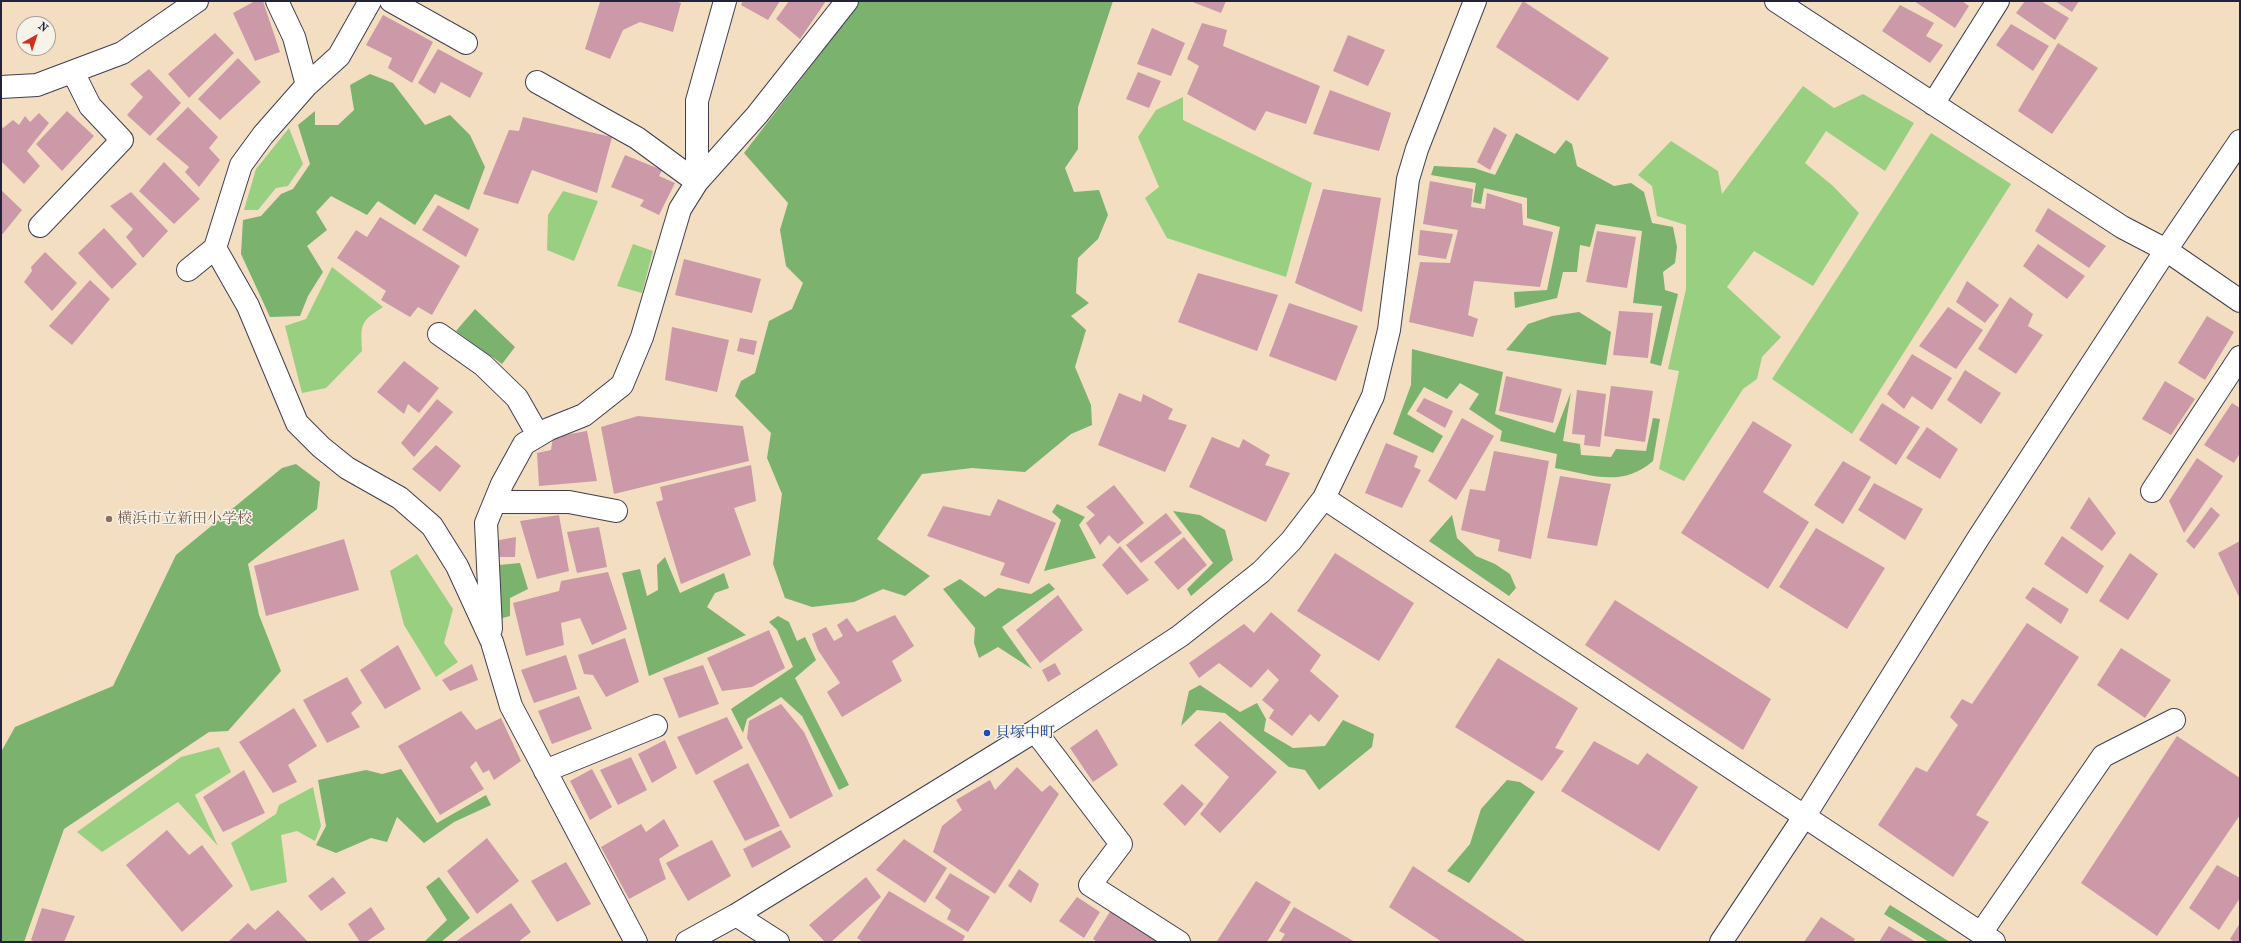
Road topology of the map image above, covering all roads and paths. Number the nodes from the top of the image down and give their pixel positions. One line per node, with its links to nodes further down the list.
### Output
1 (197, 1): 11 (street)
2 (278, 1): 13 (street)
3 (370, 1): 13 (street)
4 (391, 1): 10 (street)
5 (725, 1): 17 (street)
6 (847, 1): 17 (street)
7 (1475, 1): 27 (street)
8 (1776, 1): 15 (street)
9 (1998, 1): 15 (street)
10 (466, 43)
11 (73, 72): 14 (street); 18 (street)
12 (537, 82): 17 (street)
13 (307, 85): 19 (street)
14 (1, 87)
15 (1933, 104): 20 (street)
16 (2240, 141): 20 (street)
17 (697, 182): 25 (street)
18 (40, 226)
19 (215, 248): 21 (street); 30 (street)
20 (2166, 250): 22 (street); 35 (street)
21 (188, 270)
22 (2240, 301)
23 (439, 334): 25 (street)
24 (2240, 357): 26 (street)
25 (538, 435): 28 (street)
26 (2152, 491)
27 (1324, 498): 33 (street); 35 (street)
28 (495, 502): 29 (street); 30 (street)
29 (616, 511)
30 (492, 642): 34 (street)
31 (2174, 720): 37 (street)
32 (656, 726): 34 (street)
33 (1035, 731): 36 (street); 41 (street)
34 (545, 771): 38 (street)
35 (1804, 817): 37 (street); 42 (street)
36 (736, 915): 39 (street); 40 (street)
37 (1987, 938)
38 (636, 942)
39 (686, 942)
40 (778, 942)
41 (1179, 942)
42 (1721, 942)

